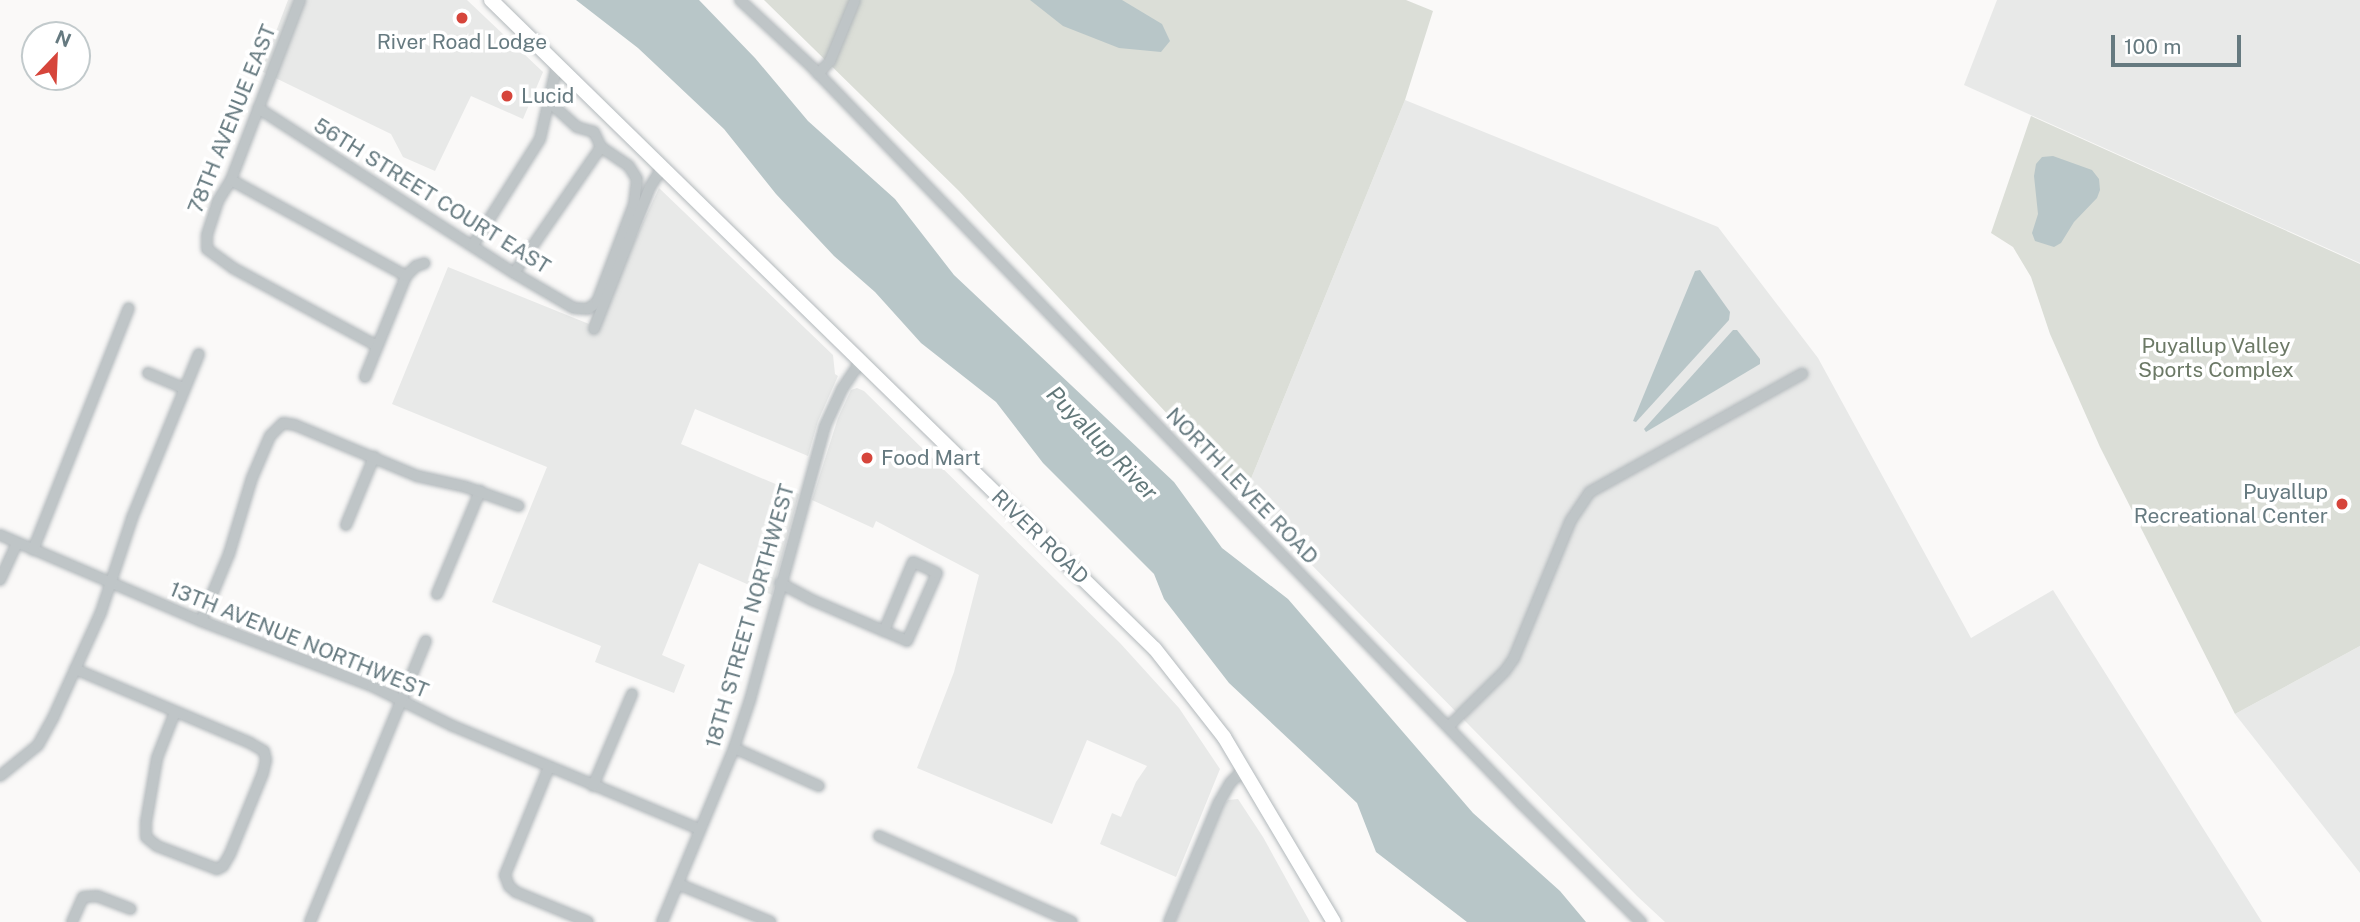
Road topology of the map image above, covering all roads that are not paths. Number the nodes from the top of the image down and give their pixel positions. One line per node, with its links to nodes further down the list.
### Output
1 (300, 0): 8 (street, 78TH AVENUE EAST)
2 (491, 0): 5 (main road, RIVER ROAD)
3 (740, 0): 6 (street, NORTH LEVEE ROAD)
4 (855, 0): 6 (street)
5 (557, 65): 7 (street); 10 (main road, RIVER ROAD)
6 (818, 74): 43 (street, NORTH LEVEE ROAD)
7 (550, 102): 9 (street); 12 (street)
8 (258, 108): 11 (street, 78TH AVENUE EAST); 12 (street, 56TH STREET COURT EAST)
9 (601, 147): 14 (street); 14 (street, 56TH STREET COURT EAST)
10 (663, 166): 17 (street); 20 (main road, RIVER ROAD)
11 (231, 180): 15 (street); 18 (street, 78TH AVENUE EAST)
12 (473, 245): 14 (street, 56TH STREET COURT EAST)
13 (425, 264): 15 (street)
14 (514, 273)
15 (406, 276): 18 (street)
16 (129, 308): 31 (street)
17 (594, 329)
18 (377, 345): 23 (street)
19 (199, 354): 24 (street)
20 (861, 362): 33 (street, 18TH STREET NORTHWEST); 46 (main road, RIVER ROAD)
21 (148, 373): 24 (street)
22 (1802, 374): 43 (street)
23 (365, 377)
24 (184, 388): 34 (street)
25 (374, 457): 26 (street); 28 (street); 36 (street)
26 (480, 491): 27 (street); 35 (street)
27 (519, 506)
28 (346, 525)
29 (0, 535): 30 (street, 13TH AVENUE NORTHWEST)
30 (17, 543): 31 (street, 13TH AVENUE NORTHWEST); 32 (street)
31 (33, 550): 34 (street, 13TH AVENUE NORTHWEST)
32 (0, 580)
33 (780, 583): 37 (street); 44 (street, 18TH STREET NORTHWEST)
34 (111, 584): 36 (street, 13TH AVENUE NORTHWEST); 39 (street)
35 (437, 594)
36 (201, 621): 41 (street, 13TH AVENUE NORTHWEST)
37 (884, 631): 37 (street)
38 (426, 640): 41 (street)
39 (75, 669): 42 (street); 47 (street)
40 (632, 694): 48 (street)
41 (401, 700): 45 (street, 13TH AVENUE NORTHWEST); 55 (street)
42 (175, 712): 42 (street)
43 (1449, 726): 62 (street, NORTH LEVEE ROAD)
44 (734, 748): 49 (street); 50 (street, 18TH STREET NORTHWEST)
45 (549, 767): 48 (street, 13TH AVENUE NORTHWEST); 56 (street)
46 (1244, 769): 60 (street); 61 (main road, RIVER ROAD)
47 (0, 776)
48 (593, 786): 50 (street, 13TH AVENUE NORTHWEST)
49 (820, 786)
50 (699, 829): 52 (street, 18TH STREET NORTHWEST)
51 (878, 836): 59 (street)
52 (678, 884): 57 (street, 18TH STREET NORTHWEST); 58 (street)
53 (131, 909): 54 (street)
54 (72, 922)
55 (310, 922)
56 (588, 922)
57 (662, 922)
58 (771, 922)
59 (1072, 922)
60 (1169, 922)
61 (1334, 922)
62 (1641, 922)

